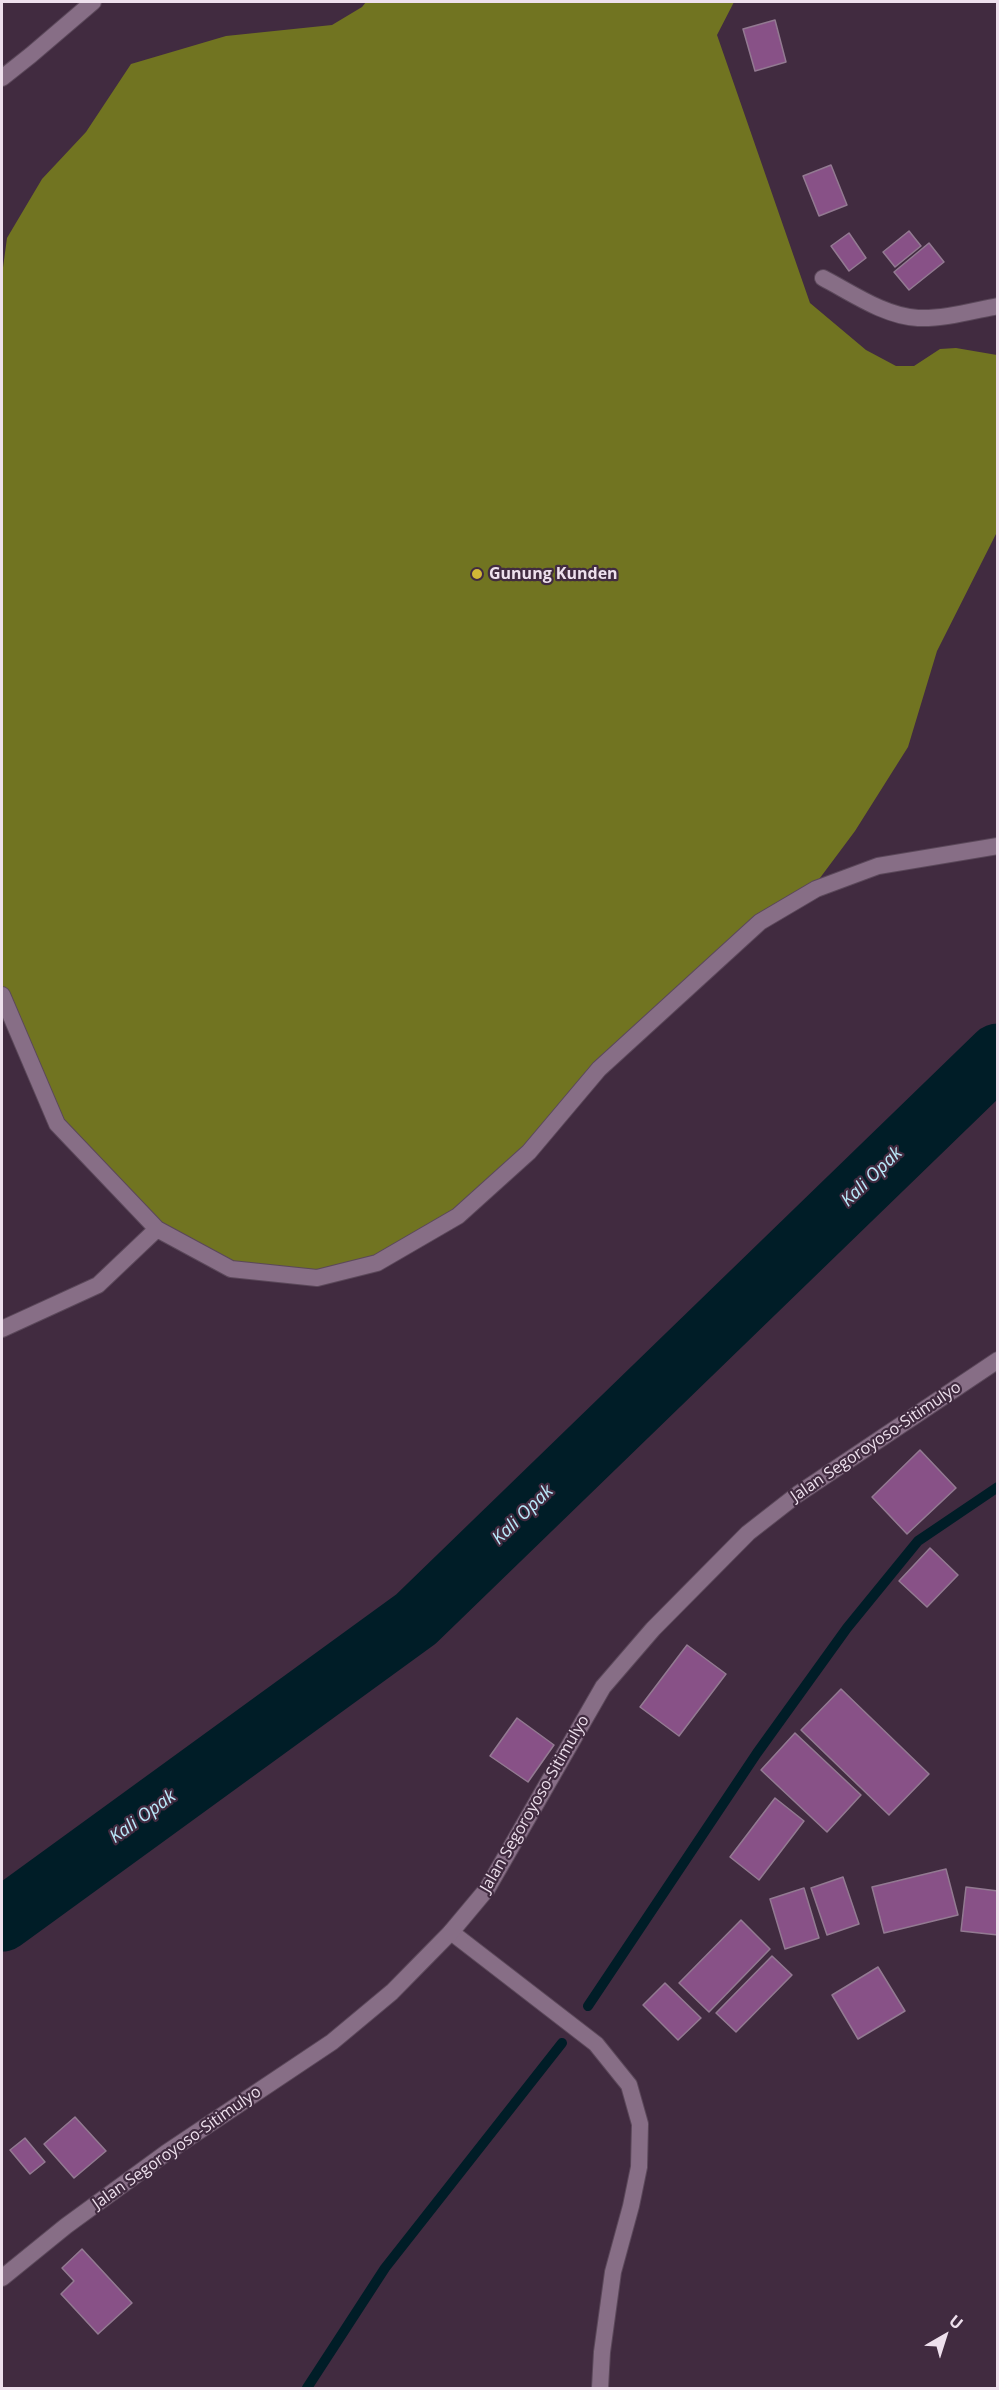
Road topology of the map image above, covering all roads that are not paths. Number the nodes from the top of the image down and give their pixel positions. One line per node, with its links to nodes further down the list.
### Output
1 (93, 2): 2 (street)
2 (2, 78)
3 (823, 278): 4 (street)
4 (998, 306)
5 (998, 846): 7 (street)
6 (2, 995): 7 (street)
7 (157, 1229): 8 (street)
8 (2, 1329)
9 (998, 1360): 10 (street, Jalan Segoroyoso-Sitimulyo)
10 (451, 1932): 11 (street, Jalan Segoroyoso-Sitimulyo); 12 (street)
11 (2, 2278)
12 (600, 2388)

